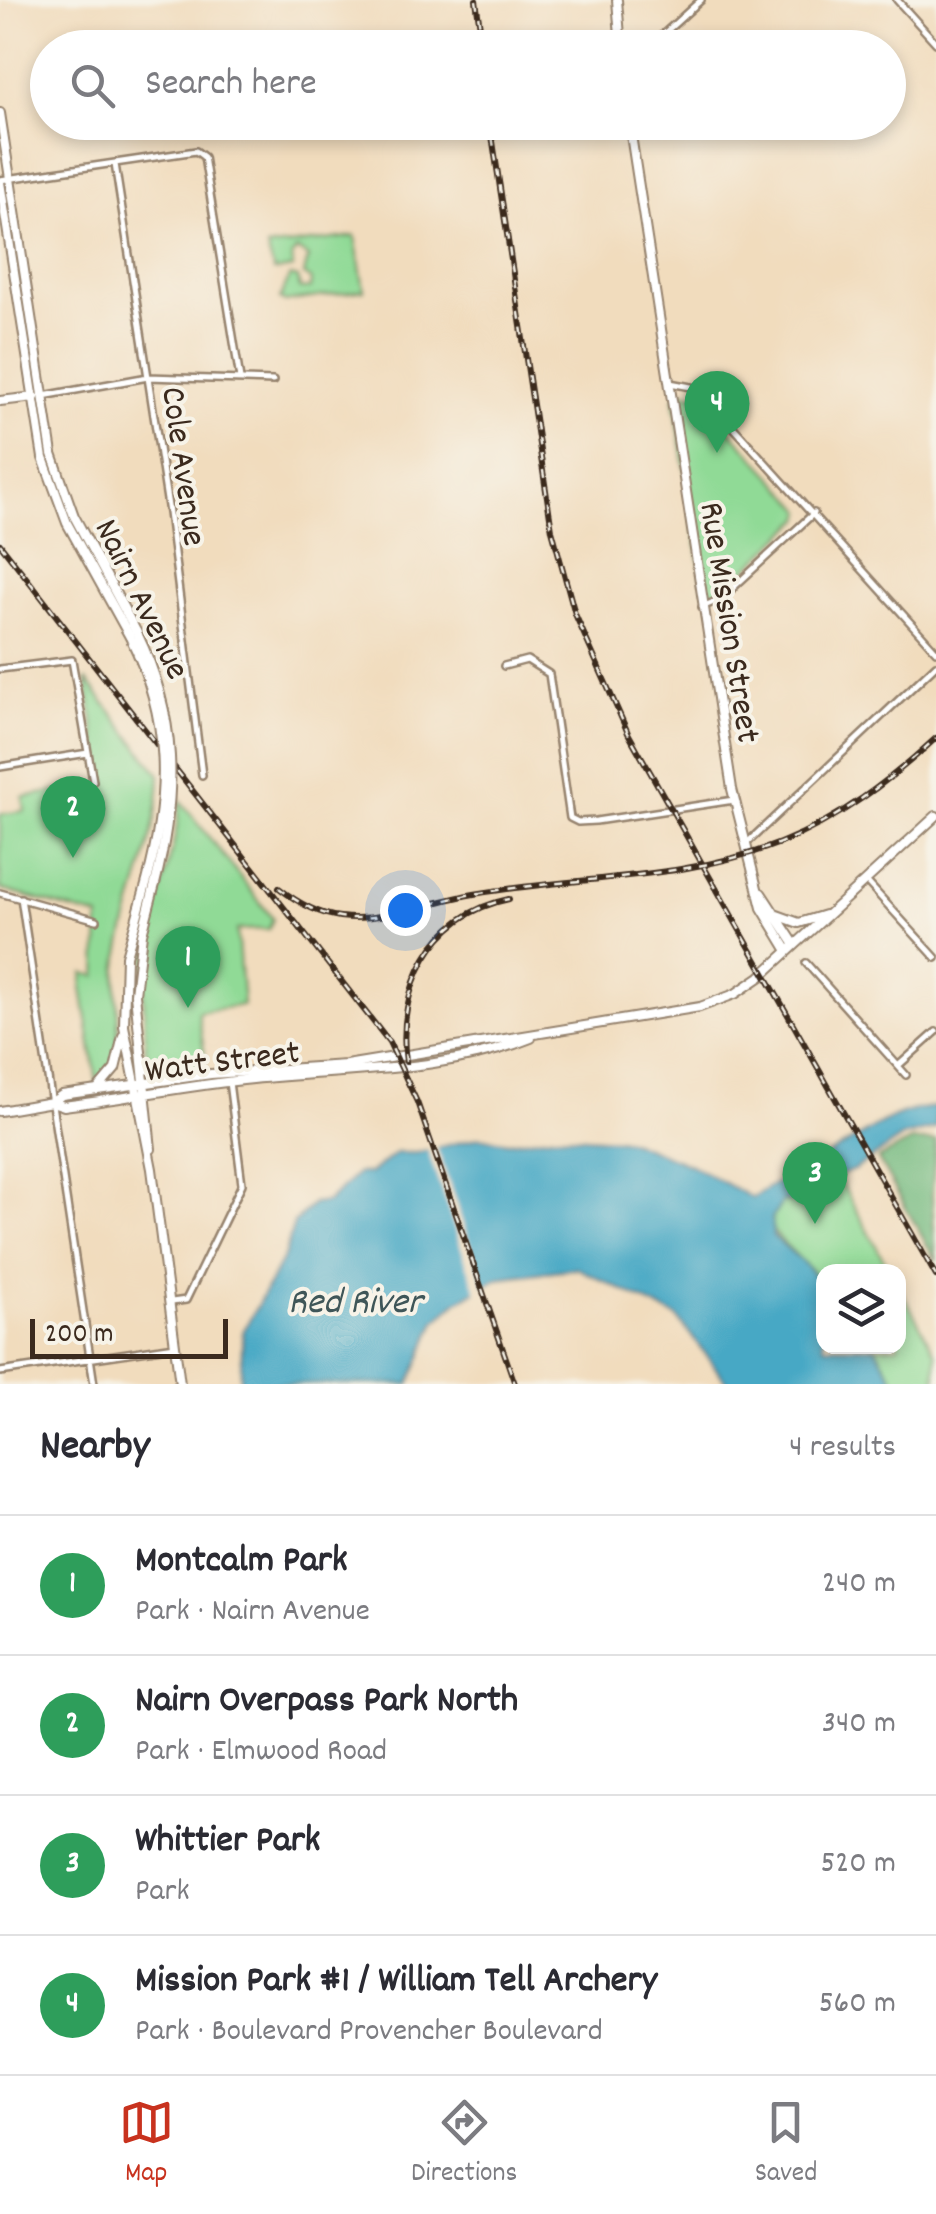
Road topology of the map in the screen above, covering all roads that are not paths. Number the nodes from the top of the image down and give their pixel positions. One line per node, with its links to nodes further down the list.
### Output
1 (617, 0): 4 (main road)
2 (701, 0): 5 (street)
3 (897, 0): 6 (street)
4 (620, 30)
5 (668, 30)
6 (936, 43)
7 (0, 114): 10 (main road, Nairn Avenue)
8 (632, 140): 18 (main road, Rue Mission Street)
9 (115, 164): 10 (street); 15 (street, Cole Avenue); 16 (street)
10 (3, 180): 11 (main road, Nairn Avenue); 12 (main road, Nairn Avenue)
11 (11, 257): 12 (main road); 13 (main road, Nairn Avenue)
12 (22, 258): 14 (main road, Nairn Avenue)
13 (20, 312): 14 (main road); 20 (main road, Nairn Avenue)
14 (32, 322): 19 (main road, Nairn Avenue)
15 (148, 377): 16 (street); 19 (street); 31 (street, Cole Avenue)
16 (240, 379): 17 (street)
17 (273, 381)
18 (667, 383): 22 (street); 23 (main road, Rue Mission Street)
19 (43, 396): 20 (main road); 24 (main road, Nairn Avenue)
20 (32, 397): 21 (main road); 24 (main road, Nairn Avenue)
21 (0, 402)
22 (814, 514): 23 (street); 25 (street)
23 (701, 608): 33 (main road, Rue Mission Street)
24 (133, 635): 37 (main road, Nairn Avenue, bridge)
25 (936, 651)
26 (504, 666): 33 (street)
27 (936, 666): 35 (street)
28 (0, 669): 29 (street)
29 (88, 753): 30 (street); 32 (street)
30 (0, 766)
31 (202, 775)
32 (93, 781)
33 (734, 800): 35 (main road, Rue Mission Street)
34 (936, 816): 36 (main road, Watt Street)
35 (745, 845): 38 (main road, Rue Mission Street)
36 (866, 880): 41 (main road, Watt Street); 45 (street)
37 (151, 882): 47 (main road, Nairn Avenue); 49 (main road, Nairn Avenue)
38 (758, 890): 42 (main road, Rue Mission Street); 44 (main road, Rue Mission Street)
39 (0, 893): 40 (street)
40 (21, 898): 43 (street); 59 (street)
41 (829, 914): 42 (main road); 44 (main road, Watt Street)
42 (777, 915): 44 (main road, Rue Mission Street)
43 (97, 920)
44 (792, 948): 52 (main road, Watt Street)
45 (936, 958)
46 (806, 962): 50 (street)
47 (124, 1026): 55 (main road, Nairn Avenue); 56 (main road)
48 (936, 1032): 50 (street)
49 (139, 1051): 53 (main road); 54 (main road, Nairn Avenue)
50 (898, 1066): 51 (street)
51 (906, 1075)
52 (228, 1077): 53 (main road, Watt Street); 57 (main road, Watt Street); 62 (street)
53 (175, 1079): 54 (main road, Watt Street)
54 (144, 1084): 55 (main road, Watt Street); 57 (main road, Nairn Avenue)
55 (133, 1085): 56 (main road, Watt Street); 58 (main road, Nairn Avenue)
56 (95, 1091): 59 (main road, Watt Street)
57 (146, 1095): 58 (main road, Watt Street); 61 (main road, Nairn Avenue)
58 (135, 1097): 59 (main road, Watt Street); 61 (main road, Nairn Avenue)
59 (52, 1102): 60 (main road, Watt Street); 64 (street)
60 (0, 1111)
61 (152, 1169): 62 (main road, Nairn Avenue)
62 (172, 1302): 63 (main road, Nairn Avenue)
63 (178, 1346): 64 (street); 67 (main road, Nairn Avenue)
64 (90, 1359): 65 (street); 66 (street)
65 (0, 1372)
66 (94, 1384)
67 (180, 1384)

